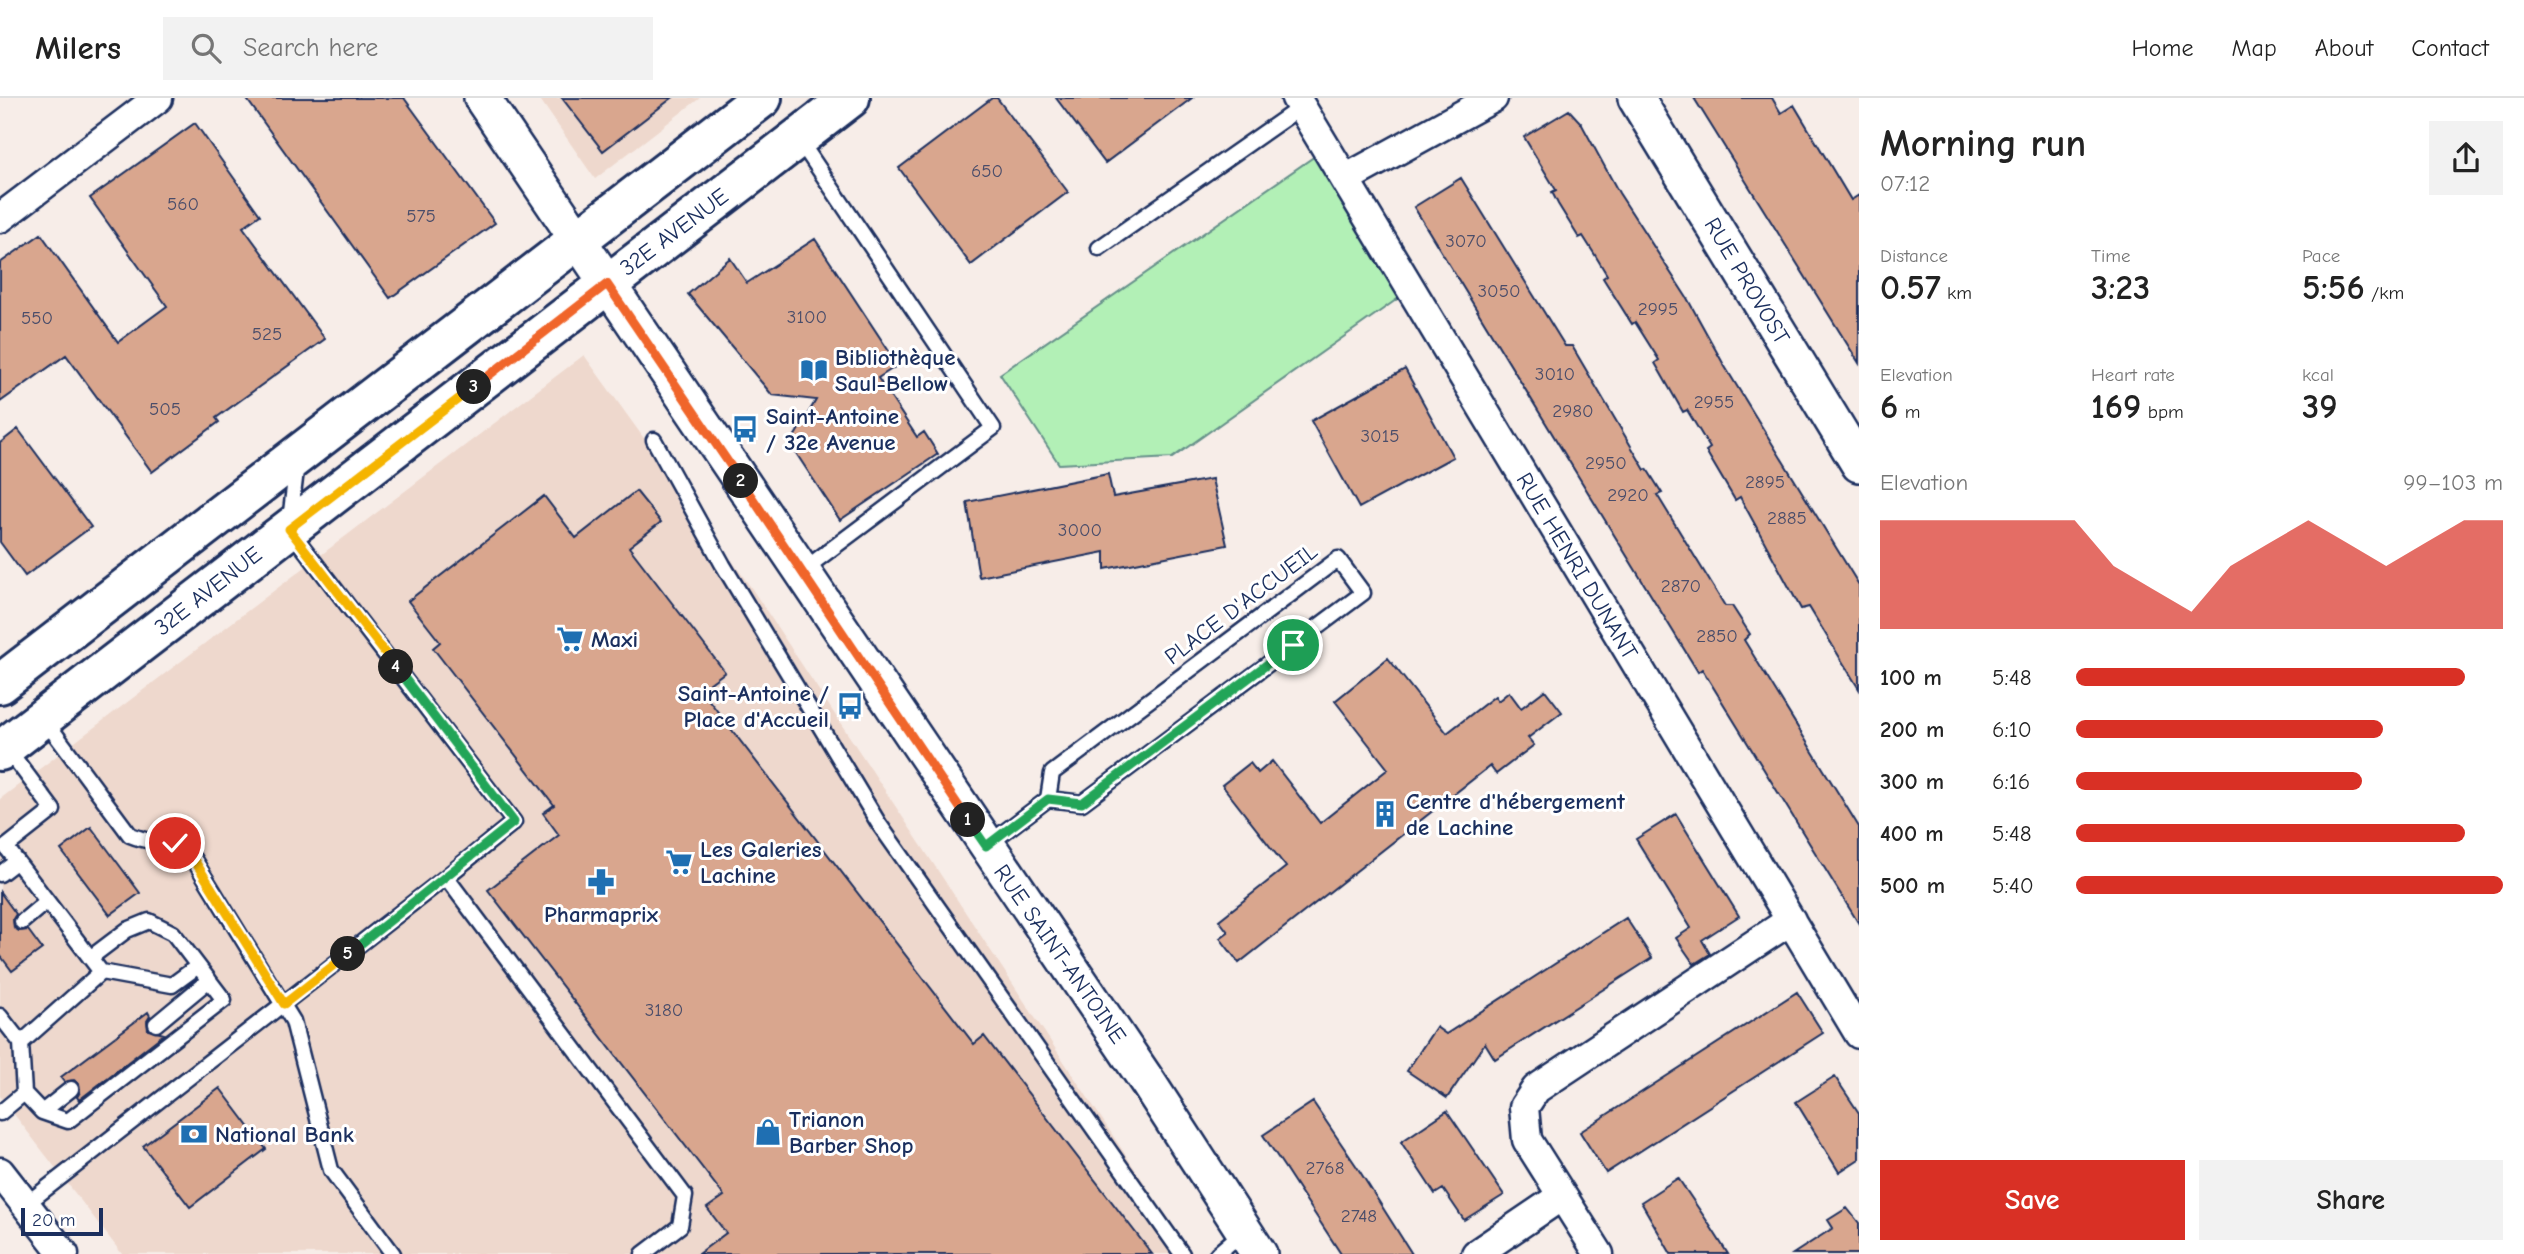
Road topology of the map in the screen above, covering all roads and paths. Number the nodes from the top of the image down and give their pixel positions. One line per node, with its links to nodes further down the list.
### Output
1 (158, 98): 10 (street)
2 (482, 98): 11 (street, RUE SAINT-ANTOINE)
3 (762, 98): 11 (main road)
4 (850, 98): 8 (main road, 32E AVENUE)
5 (1493, 98): 9 (street)
6 (1636, 98): 16 (street, RUE PROVOST)
7 (1298, 102): 9 (street, RUE HENRI DUNANT); 12 (lane)
8 (798, 138): 13 (main road, 32E AVENUE); 18 (lane)
9 (1345, 179): 29 (street, RUE HENRI DUNANT)
10 (0, 218)
11 (577, 241): 13 (street, RUE SAINT-ANTOINE); 15 (main road)
12 (1099, 248)
13 (607, 284): 17 (main road, 32E AVENUE); 18 (street, RUE SAINT-ANTOINE)
14 (654, 440): 51 (lane)
15 (298, 456): 17 (lane); 19 (main road)
16 (1859, 464)
17 (289, 529): 20 (main road, 32E AVENUE); 27 (lane)
18 (801, 572): 24 (street, RUE SAINT-ANTOINE)
19 (0, 684)
20 (43, 718): 21 (main road, 32E AVENUE); 35 (lane)
21 (3, 749): 23 (lane)
22 (1048, 799): 22 (lane, PLACE D'ACCUEIL); 24 (lane)
23 (3, 843): 25 (lane)
24 (986, 846): 47 (street, RUE SAINT-ANTOINE)
25 (17, 861): 26 (lane); 28 (lane)
26 (0, 874)
27 (446, 877): 35 (lane); 50 (lane)
28 (47, 901): 30 (lane); 31 (lane)
29 (1791, 920): 38 (street, RUE HENRI DUNANT); 45 (street)
30 (22, 922)
31 (90, 958): 32 (lane); 33 (lane)
32 (198, 966): 33 (lane); 34 (lane)
33 (101, 972): 39 (lane)
34 (209, 980): 37 (lane); 42 (lane)
35 (284, 1004): 46 (lane); 49 (lane)
36 (0, 1016): 39 (lane)
37 (156, 1024)
38 (1859, 1034)
39 (21, 1043): 41 (lane)
40 (71, 1089): 42 (lane)
41 (24, 1093): 42 (lane); 43 (lane)
42 (42, 1112)
43 (0, 1113)
44 (0, 1172): 46 (street)
45 (1560, 1197): 53 (street); 54 (street)
46 (25, 1205): 48 (street)
47 (1251, 1242): 52 (lane)
48 (64, 1254)
49 (393, 1254)
50 (643, 1254)
51 (1182, 1254)
52 (1217, 1254)
53 (1476, 1254)
54 (1599, 1254)

